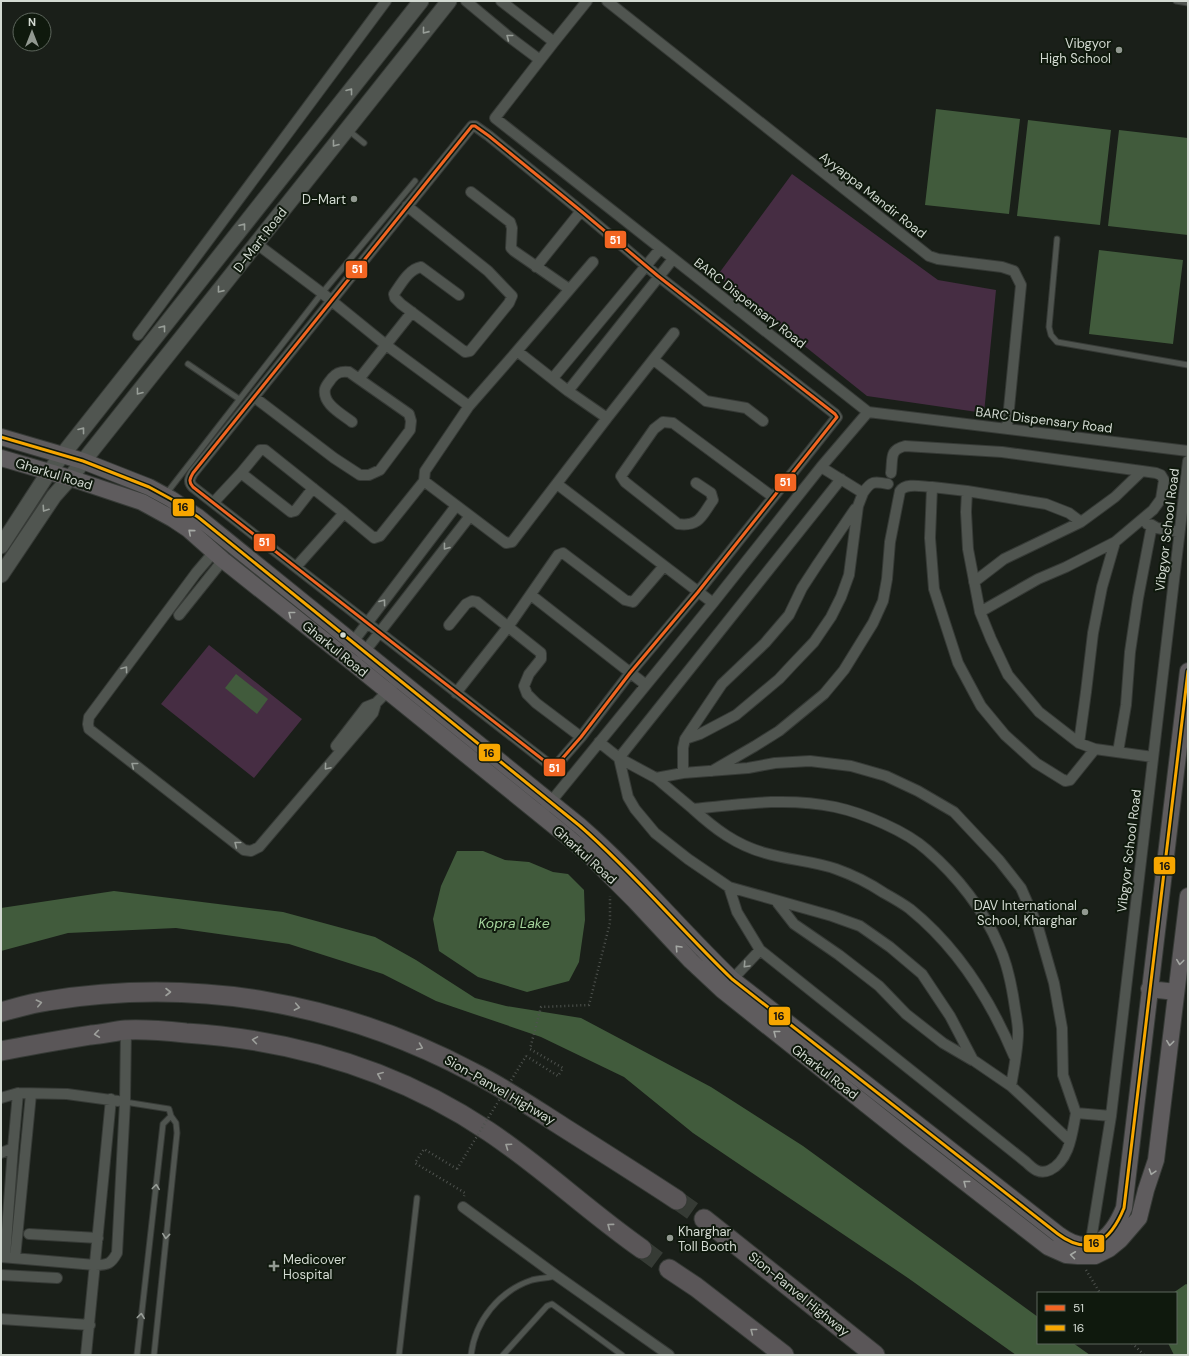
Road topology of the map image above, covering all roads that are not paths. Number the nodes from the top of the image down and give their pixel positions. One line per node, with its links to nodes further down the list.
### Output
1 (386, 1): 32 (street)
2 (421, 1): 51 (main road, D-Mart Road, one-way to 2)
3 (450, 1): 12 (main road, D-Mart Road, one-way to 12)
4 (466, 1): 11 (street, one-way to 4)
5 (501, 1): 10 (street)
6 (587, 1): 10 (street)
7 (607, 1): 48 (street, Ayyappa Mandir Road)
8 (1176, 1): 9 (lane)
9 (1188, 3)
10 (554, 42): 11 (street)
11 (540, 60): 20 (street, BARC Dispensary Road)
12 (347, 129): 13 (lane); 19 (main road, D-Mart Road, one-way to 19)
13 (364, 142)
14 (415, 181): 27 (lane)
15 (471, 192): 24 (street)
16 (407, 206): 17 (street); 29 (street); 30 (street)
17 (581, 211): 23 (street); 24 (street)
18 (1057, 239): 37 (lane)
19 (257, 244): 27 (street); 53 (main road, D-Mart Road, one-way to 53)
20 (660, 249): 21 (street, BARC Dispensary Road); 23 (street)
21 (673, 259): 25 (street); 44 (street, BARC Dispensary Road)
22 (593, 262): 26 (street)
23 (647, 265): 25 (street); 38 (street)
24 (536, 267): 26 (street)
25 (658, 276): 40 (street); 71 (street)
26 (569, 289): 34 (street)
27 (322, 294): 29 (street); 42 (lane)
28 (459, 295): 30 (street)
29 (331, 301): 33 (street); 41 (street)
30 (412, 312): 33 (street)
31 (674, 333): 35 (street)
32 (138, 335)
33 (386, 345): 39 (street); 43 (street)
34 (517, 351): 38 (street); 43 (street)
35 (654, 360): 45 (street); 46 (street)
36 (188, 364): 42 (lane)
37 (1188, 365)
38 (553, 378): 40 (street)
39 (359, 379): 41 (street); 47 (street)
40 (568, 390): 45 (street)
41 (254, 397): 72 (street)
42 (239, 399): 70 (lane)
43 (468, 406): 62 (street)
44 (868, 412): 48 (street, BARC Dispensary Road); 55 (street)
45 (607, 418): 64 (street)
46 (763, 421)
47 (352, 422)
48 (1007, 429): 50 (street, BARC Dispensary Road)
49 (1, 438): 51 (main road, Gharkul Road)
50 (1188, 451)
51 (63, 455): 53 (main road, Gharkul Road); 57 (main road, D-Mart Road)
52 (1, 458): 57 (main road, Gharkul Road)
53 (84, 461): 60 (main road, D-Mart Road); 70 (main road, Gharkul Road)
54 (1188, 461): 80 (street, Vibgyor School Road)
55 (822, 467): 61 (street); 92 (street)
56 (1142, 471): 58 (street); 77 (street); 78 (street)
57 (49, 472): 60 (main road, Gharkul Road); 82 (main road, D-Mart Road)
58 (891, 472)
59 (241, 473): 67 (street); 67 (street); 72 (street)
60 (70, 478): 83 (main road, Gharkul Road, one-way to 60); 87 (main road, D-Mart Road, one-way to 87)
61 (840, 479): 69 (street); 116 (street)
62 (424, 481): 73 (street); 75 (street)
63 (696, 483): 71 (street)
64 (556, 484): 76 (street); 84 (street)
65 (888, 484): 69 (street)
66 (932, 487): 68 (street); 113 (street); 117 (street)
67 (312, 488): 75 (street)
68 (967, 491): 77 (street); 89 (street)
69 (863, 493): 74 (street)
70 (165, 495): 99 (main road, Gharkul Road)
71 (773, 497): 90 (street)
72 (214, 502): 85 (street)
73 (456, 506): 76 (street); 95 (street, one-way to 73)
74 (858, 506): 109 (street); 109 (street)
75 (344, 512): 85 (street)
76 (470, 516): 98 (street, one-way to 98)
77 (1081, 522): 89 (street)
78 (1138, 522): 79 (street); 81 (street)
79 (1152, 525): 80 (street); 114 (street)
80 (1180, 528): 115 (street, Vibgyor School Road)
81 (1115, 542): 93 (street); 111 (street)
82 (1, 546)
83 (218, 556): 86 (street); 88 (street); 100 (main road, Gharkul Road, one-way to 83)
84 (664, 566): 90 (street); 91 (street)
85 (296, 567): 95 (street)
86 (196, 573): 88 (street); 107 (street, one-way to 86)
87 (1, 575)
88 (205, 581): 94 (street)
89 (974, 582): 93 (street)
90 (698, 592): 92 (street); 102 (street)
91 (531, 594): 97 (street); 102 (street)
92 (713, 603): 104 (street)
93 (980, 612): 111 (street)
94 (179, 615)
95 (367, 623): 98 (street); 99 (street)
96 (449, 625): 97 (street)
97 (508, 627): 106 (street); 108 (street)
98 (379, 633): 99 (street); 106 (street)
99 (359, 647): 100 (street); 100 (street); 103 (main road, Gharkul Road)
100 (349, 660): 105 (main road, Gharkul Road)
101 (1188, 671): 128 (main road)
102 (630, 673): 104 (street); 108 (street)
103 (398, 680): 105 (street); 120 (main road, Gharkul Road)
104 (646, 685): 110 (street)
105 (387, 691): 107 (street); 122 (main road, Gharkul Road)
106 (456, 692): 108 (street)
107 (365, 716): 112 (street)
108 (581, 737)
109 (685, 739): 118 (street)
110 (600, 742): 116 (street); 120 (street)
111 (1079, 743): 113 (street)
112 (336, 746)
113 (1095, 749): 114 (street)
114 (1118, 752): 115 (street)
115 (1153, 757): 143 (street, Vibgyor School Road)
116 (619, 758): 119 (street); 123 (street)
117 (712, 771): 118 (street); 141 (street)
118 (684, 773): 119 (street)
119 (656, 778): 121 (street)
120 (551, 802): 122 (street); 127 (main road, Gharkul Road)
121 (693, 809): 133 (street); 133 (street)
122 (540, 815): 127 (main road, Gharkul Road, one-way to 122)
123 (729, 887): 125 (street); 126 (street)
124 (1188, 896): 129 (main road, one-way to 129)
125 (776, 901): 134 (street); 134 (street)
126 (760, 950): 127 (street, one-way to 127); 144 (street)
127 (727, 985): 154 (main road, Gharkul Road)
128 (1149, 995): 129 (main road); 154 (main road)
129 (1176, 998): 154 (main road, Gharkul Road, one-way to 154)
130 (1, 1012): 148 (highway, Sion-Panvel Highway, one-way to 148)
131 (126, 1030): 132 (highway, one-way to 132); 140 (street); 155 (highway, one-way to 131)
132 (1, 1051)
133 (1015, 1057): 135 (street)
134 (973, 1060): 135 (street)
135 (1011, 1086): 144 (street)
136 (18, 1093): 137 (street); 138 (street); 145 (street)
137 (30, 1094): 139 (street); 151 (street)
138 (1, 1098)
139 (111, 1099): 140 (street); 152 (street)
140 (125, 1102): 142 (lane); 158 (street)
141 (1076, 1113): 143 (street); 144 (street)
142 (171, 1116): 166 (lane, one-way to 142); 167 (lane, one-way to 167)
143 (1111, 1116): 154 (street, Vibgyor School Road)
144 (1070, 1140)
145 (13, 1148): 146 (street); 153 (street)
146 (1, 1153)
147 (417, 1198): 168 (lane)
148 (677, 1200)
149 (463, 1207): 161 (street)
150 (704, 1219): 174 (highway, Sion-Panvel Highway)
151 (17, 1237): 152 (street); 157 (street)
152 (98, 1238): 158 (street)
153 (3, 1239): 156 (street)
154 (1085, 1248)
155 (642, 1249)
156 (3, 1257): 157 (street)
157 (15, 1258): 158 (street)
158 (96, 1265): 164 (street)
159 (669, 1269): 173 (highway, one-way to 159)
160 (1, 1275): 162 (street)
161 (557, 1276): 169 (lane); 172 (street)
162 (57, 1278)
163 (1, 1319): 164 (street)
164 (90, 1325): 165 (street)
165 (86, 1355)
166 (137, 1355)
167 (154, 1355)
168 (398, 1355)
169 (471, 1355)
170 (503, 1355): 171 (lane)
171 (622, 1355)
172 (670, 1355)
173 (784, 1355)
174 (875, 1355)

